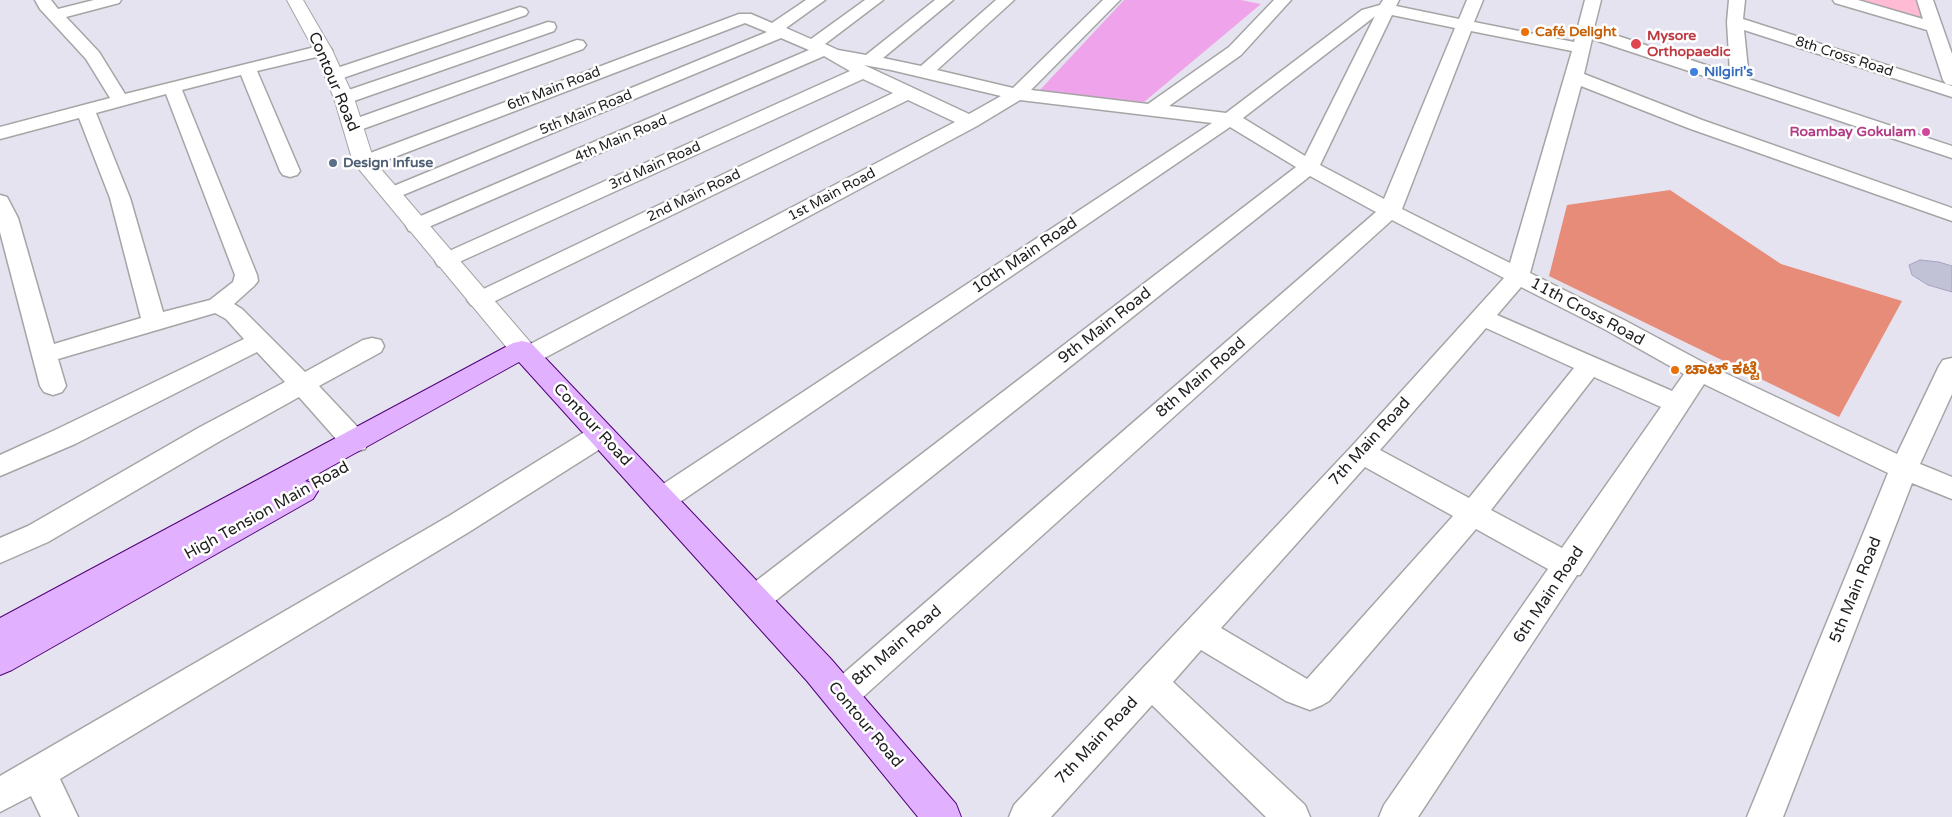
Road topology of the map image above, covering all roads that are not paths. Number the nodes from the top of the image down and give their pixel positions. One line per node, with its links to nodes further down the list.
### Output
1 (43, 0): 17 (street)
2 (114, 0): 17 (street)
3 (295, 0): 25 (street, Contour Road)
4 (817, 0): 22 (street, 5th Main Road)
5 (875, 0): 26 (street, 4th Main Road)
6 (945, 0): 28 (street, 3rd Main Road)
7 (1006, 0): 29 (street)
8 (1112, 0): 38 (street, 1st Main Road)
9 (1283, 0): 42 (street)
10 (1475, 0): 19 (street, 8th Main Road)
11 (1593, 0): 23 (street, 7th Main Road)
12 (1737, 0): 18 (street)
13 (1841, 0): 21 (street)
14 (1925, 0): 21 (street)
15 (1388, 5): 19 (street); 44 (street, 10th Main Road); 51 (street, 9th Main Road)
16 (520, 12): 30 (street)
17 (55, 15): 40 (street)
18 (1736, 22): 33 (street); 36 (street, 8th Cross Road)
19 (1465, 25): 23 (street); 56 (street, 8th Main Road)
20 (548, 27): 39 (street)
21 (1934, 27): 32 (street)
22 (778, 31): 26 (street); 37 (street, 5th Main Road); 50 (street, 6th Main Road)
23 (1583, 40): 31 (street, 7th Main Road); 33 (street)
24 (577, 45): 46 (street)
25 (323, 50): 27 (street); 30 (street, Contour Road)
26 (823, 50): 28 (street); 43 (street, 4th Main Road)
27 (248, 68): 34 (street); 52 (street)
28 (869, 69): 29 (street); 35 (street); 59 (street, 3rd Main Road)
29 (926, 72): 38 (street)
30 (334, 75): 39 (street, Contour Road)
31 (1574, 77): 57 (street); 60 (street, 7th Main Road)
32 (1952, 80)
33 (1740, 81): 49 (street)
34 (172, 87): 40 (street); 62 (street)
35 (909, 92): 45 (street); 61 (street, 2nd Main Road)
36 (1952, 92)
37 (636, 93): 43 (street); 48 (street, 5th Main Road)
38 (1017, 94): 42 (street); 45 (street, 1st Main Road)
39 (344, 98): 46 (street, Contour Road)
40 (120, 100): 41 (street)
41 (85, 110): 47 (street); 64 (street)
42 (1151, 110): 44 (street)
43 (674, 116): 53 (street, 4th Main Road)
44 (1230, 120): 51 (street, 11th Cross Road); 81 (street, 10th Main Road)
45 (970, 122): 68 (street, 1st Main Road)
46 (353, 126): 50 (street, Contour Road)
47 (0, 133)
48 (497, 150): 53 (street); 54 (street, 5th Main Road)
49 (1952, 152)
50 (364, 162): 54 (street, Contour Road)
51 (1309, 168): 56 (street, 11th Cross Road); 85 (street, 9th Main Road)
52 (290, 171)
53 (533, 177): 58 (street, 4th Main Road)
54 (391, 194): 58 (street, Contour Road)
55 (0, 201): 67 (street)
56 (1390, 211): 60 (street, 11th Cross Road); 90 (street, 8th Main Road)
57 (1952, 215)
58 (417, 226): 59 (street, Contour Road)
59 (446, 261): 61 (street, Contour Road)
60 (1518, 276): 63 (street, 7th Main Road); 71 (street, 11th Cross Road)
61 (479, 300): 68 (street, Contour Road)
62 (218, 304): 64 (street); 65 (street)
63 (1482, 317): 69 (street); 77 (street, 7th Main Road)
64 (154, 322): 67 (street)
65 (260, 341): 72 (street); 78 (street)
66 (372, 346): 72 (street)
67 (45, 355): 73 (street)
68 (528, 356): 75 (main road, Contour Road); 76 (main road); 88 (main road, High Tension Main Road)
69 (1590, 365): 74 (street); 82 (street)
70 (1952, 366): 79 (street, 5th Main Road)
71 (1699, 372): 74 (street, 6th Main Road); 79 (street, 11th Cross Road)
72 (302, 384): 76 (street); 83 (street)
73 (53, 386)
74 (1677, 404): 84 (street, 6th Main Road)
75 (601, 435): 81 (main road, Contour Road); 91 (street)
76 (355, 442): 87 (main road)
77 (1362, 453): 82 (street); 86 (street, 7th Main Road)
78 (0, 466)
79 (1904, 469): 80 (street, 11th Cross Road); 98 (street, 5th Main Road)
80 (1952, 488)
81 (661, 500): 85 (main road, Contour Road)
82 (1473, 513): 84 (street); 86 (street)
83 (0, 551)
84 (1569, 566): 97 (street, 6th Main Road)
85 (754, 600): 90 (main road, Contour Road)
86 (1198, 631): 89 (street, 7th Main Road)
87 (0, 634)
88 (0, 660)
89 (1151, 683): 95 (street, 7th Main Road); 96 (street)
90 (840, 696): 94 (main road, Contour Road)
91 (38, 772): 92 (street); 93 (street)
92 (0, 794)
93 (60, 817)
94 (942, 817)
95 (1027, 817)
96 (1292, 817)
97 (1397, 817)
98 (1766, 817)

